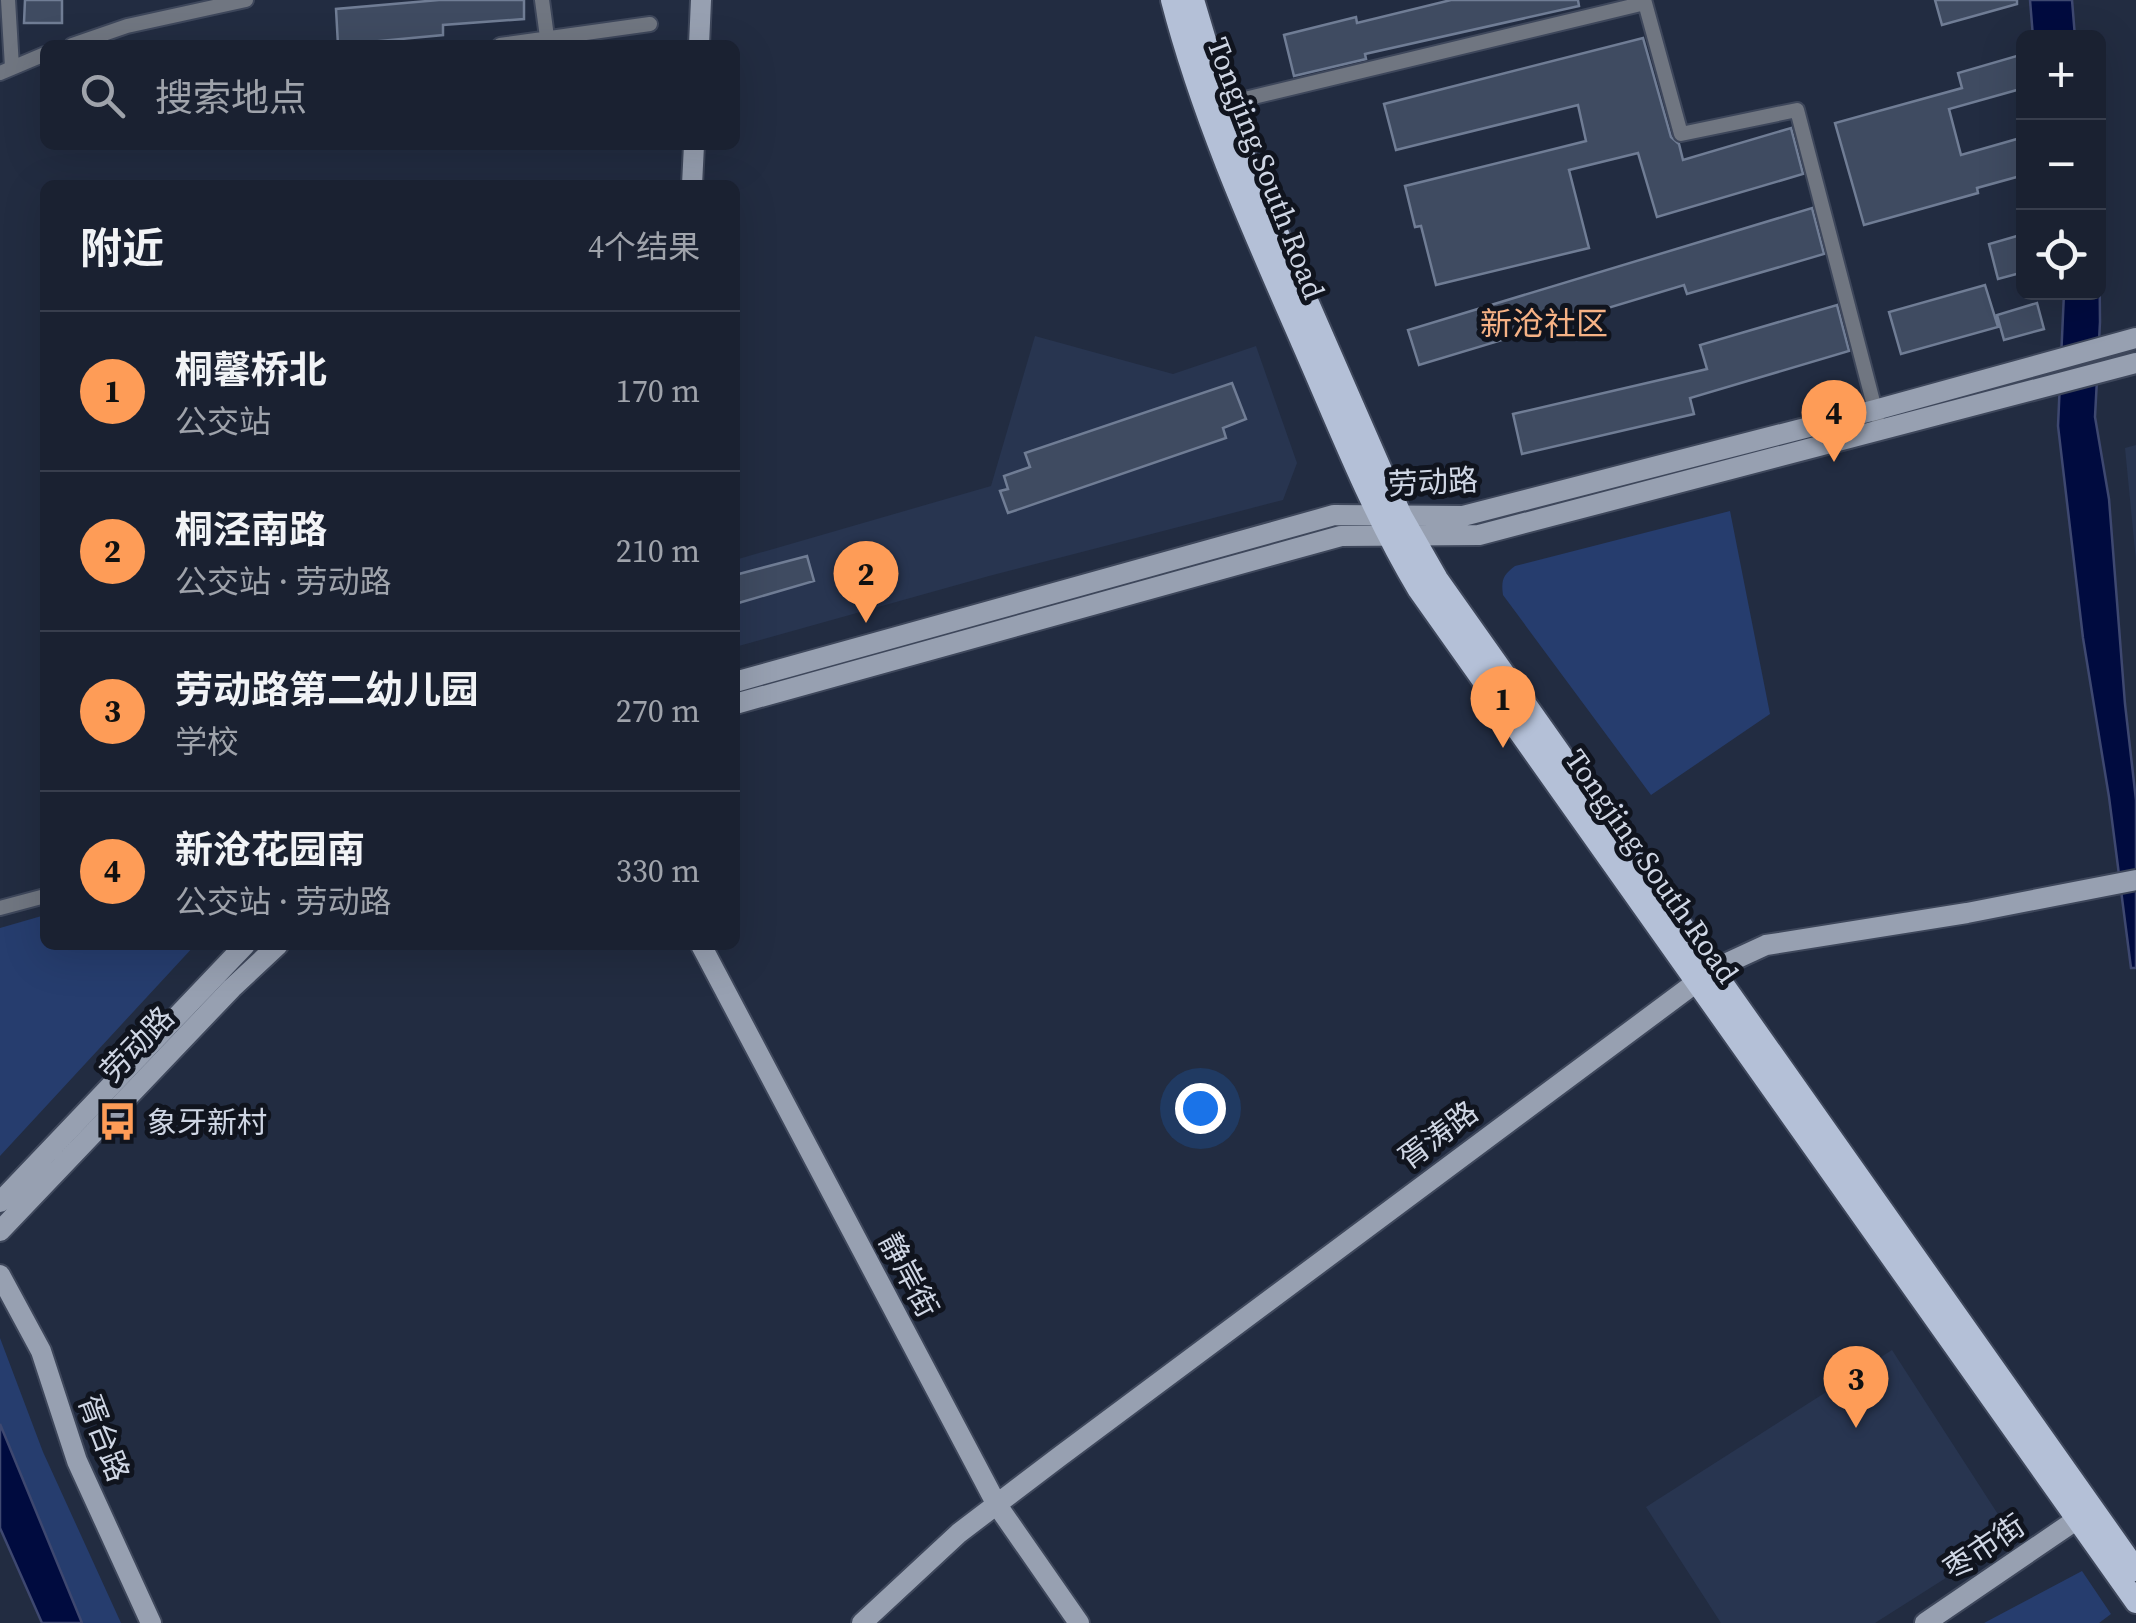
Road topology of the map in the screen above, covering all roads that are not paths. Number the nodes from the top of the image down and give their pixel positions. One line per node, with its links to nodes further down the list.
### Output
1 (8, 0): 14 (street)
2 (246, 0): 7 (street)
3 (542, 0): 9 (street)
4 (701, 0): 12 (main road)
5 (1172, 0): 22 (main road, Tongjing South Road)
6 (1193, 0): 15 (main road, Tongjing South Road)
7 (198, 5): 10 (street)
8 (650, 24): 9 (street)
9 (547, 37): 11 (street)
10 (86, 40)
11 (529, 40)
12 (699, 40)
13 (40, 56): 14 (street)
14 (6, 70)
15 (1224, 104): 20 (street); 22 (main road, Tongjing South Road)
16 (694, 150): 17 (main road)
17 (692, 180)
18 (2136, 338): 20 (main road, 劳动路)
19 (2136, 363): 21 (main road, 劳动路)
20 (1875, 410): 21 (street); 22 (main road, 劳动路)
21 (1882, 432): 22 (main road, 劳动路)
22 (1394, 525): 23 (main road, 劳动路); 24 (main road, 劳动路); 31 (main road, Tongjing South Road)
23 (740, 681)
24 (740, 703)
25 (2136, 880): 31 (main road, 胥涛路)
26 (40, 897): 27 (street)
27 (0, 908)
28 (240, 950): 32 (main road, 劳动路)
29 (273, 950): 33 (main road, 劳动路)
30 (704, 950): 35 (main road, 静岸街)
31 (1706, 975): 35 (main road, 胥涛路); 36 (main road, Tongjing South Road); 37 (main road, Tongjing South Road)
32 (0, 1202)
33 (0, 1230)
34 (0, 1275): 38 (main road, 胥台路)
35 (996, 1505): 39 (main road, 胥涛路); 40 (main road, 静岸街)
36 (2076, 1520): 37 (main road, Tongjing South Road); 41 (main road, 枣市街)
37 (2132, 1587)
38 (151, 1623)
39 (862, 1623)
40 (1079, 1623)
41 (1925, 1623)

